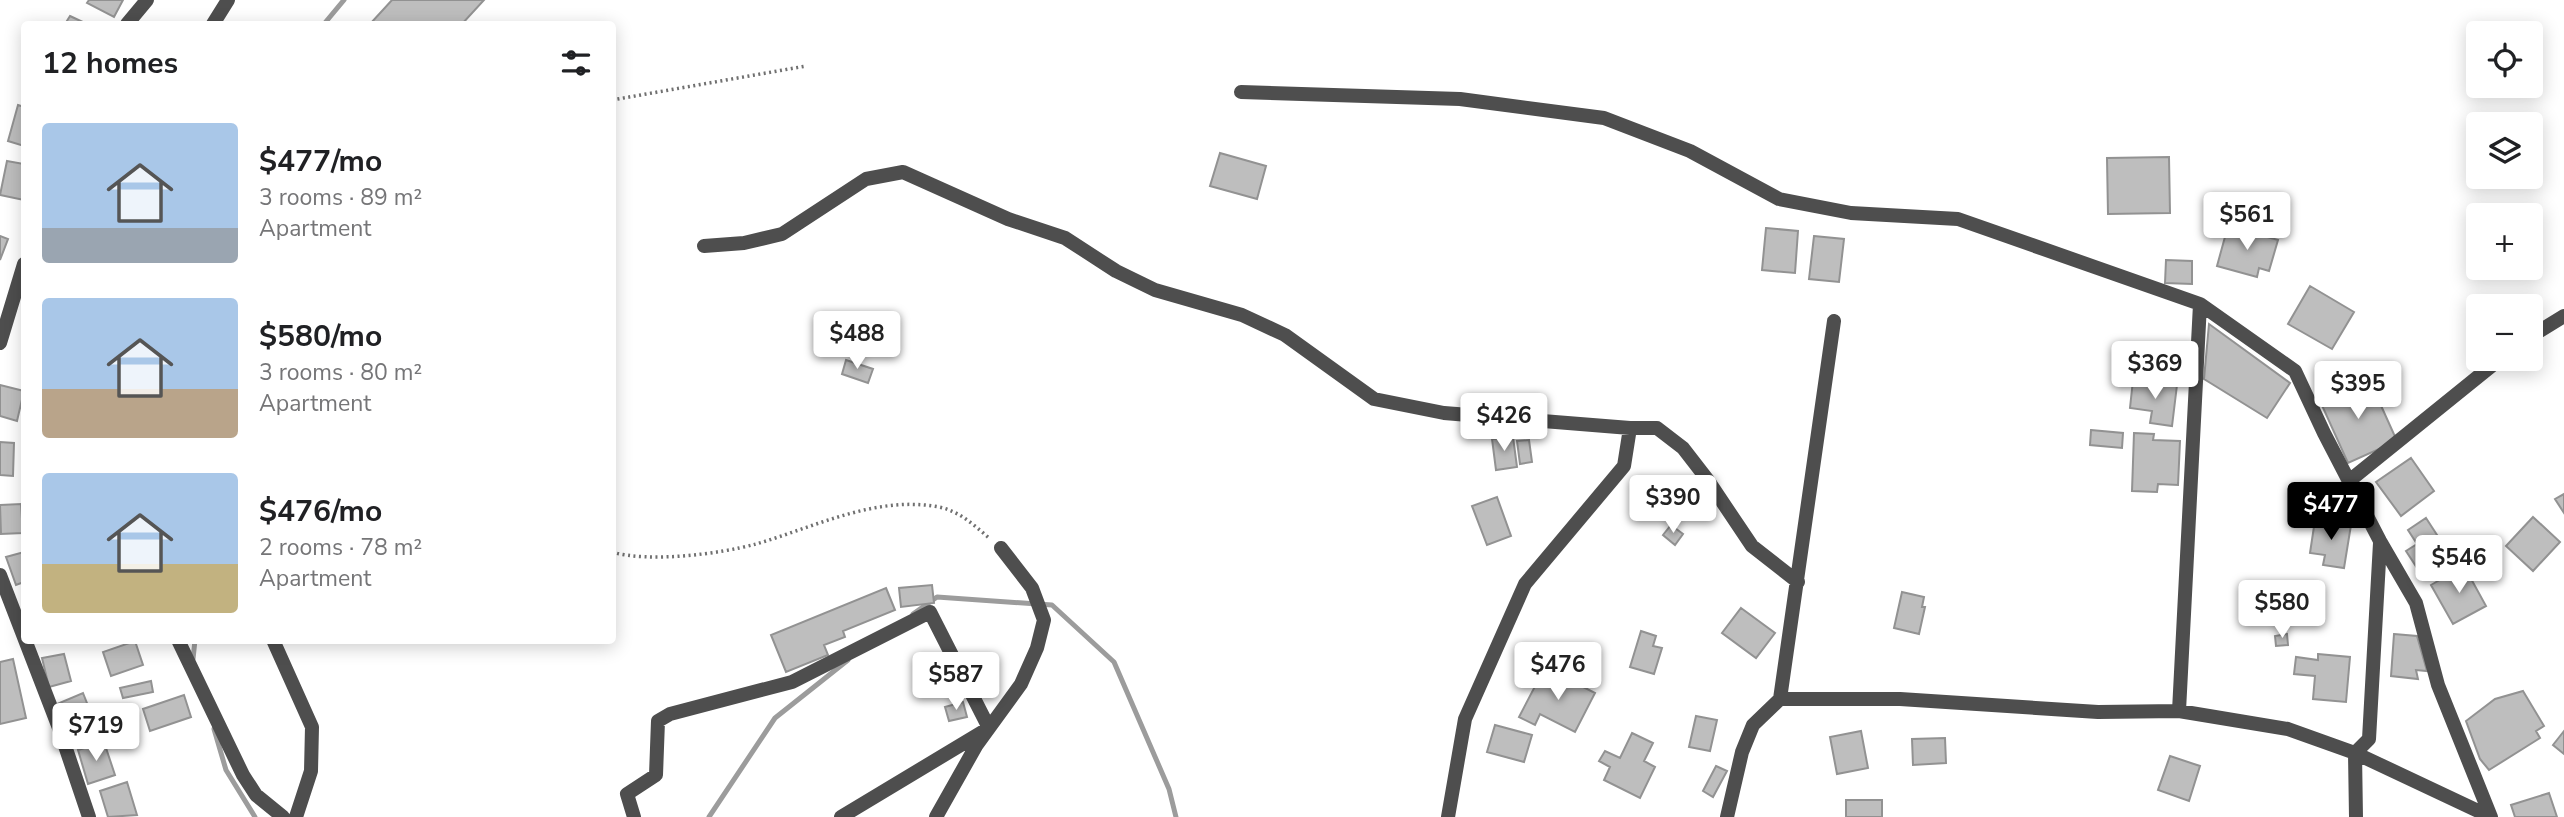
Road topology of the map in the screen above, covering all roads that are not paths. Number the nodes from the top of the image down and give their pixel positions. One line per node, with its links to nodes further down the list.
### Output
1 (146, 0): 3 (street)
2 (228, 0): 4 (street)
3 (129, 21)
4 (215, 21)
5 (1241, 92): 8 (street)
6 (704, 246): 14 (street)
7 (21, 274): 12 (street)
8 (2200, 304): 15 (street); 25 (street)
9 (2564, 316): 11 (street)
10 (1834, 321): 19 (street)
11 (2543, 329)
12 (0, 343)
13 (2485, 371): 15 (street)
14 (1630, 428): 19 (street); 34 (street)
15 (2349, 481): 16 (street)
16 (2380, 541): 27 (street); 27 (street)
17 (1001, 548): 26 (street)
18 (0, 575): 20 (street)
19 (1798, 582): 24 (street)
20 (21, 629)
21 (27, 644): 28 (street)
22 (180, 644): 29 (street)
23 (275, 644): 30 (street)
24 (1780, 699): 25 (street); 35 (street)
25 (2179, 711): 27 (street)
26 (989, 728): 31 (street); 32 (street); 33 (street)
27 (2355, 753): 36 (street)
28 (89, 817)
29 (283, 817)
30 (296, 817)
31 (634, 817)
32 (841, 817)
33 (936, 817)
34 (1448, 817)
35 (1727, 817)
36 (2356, 817)

